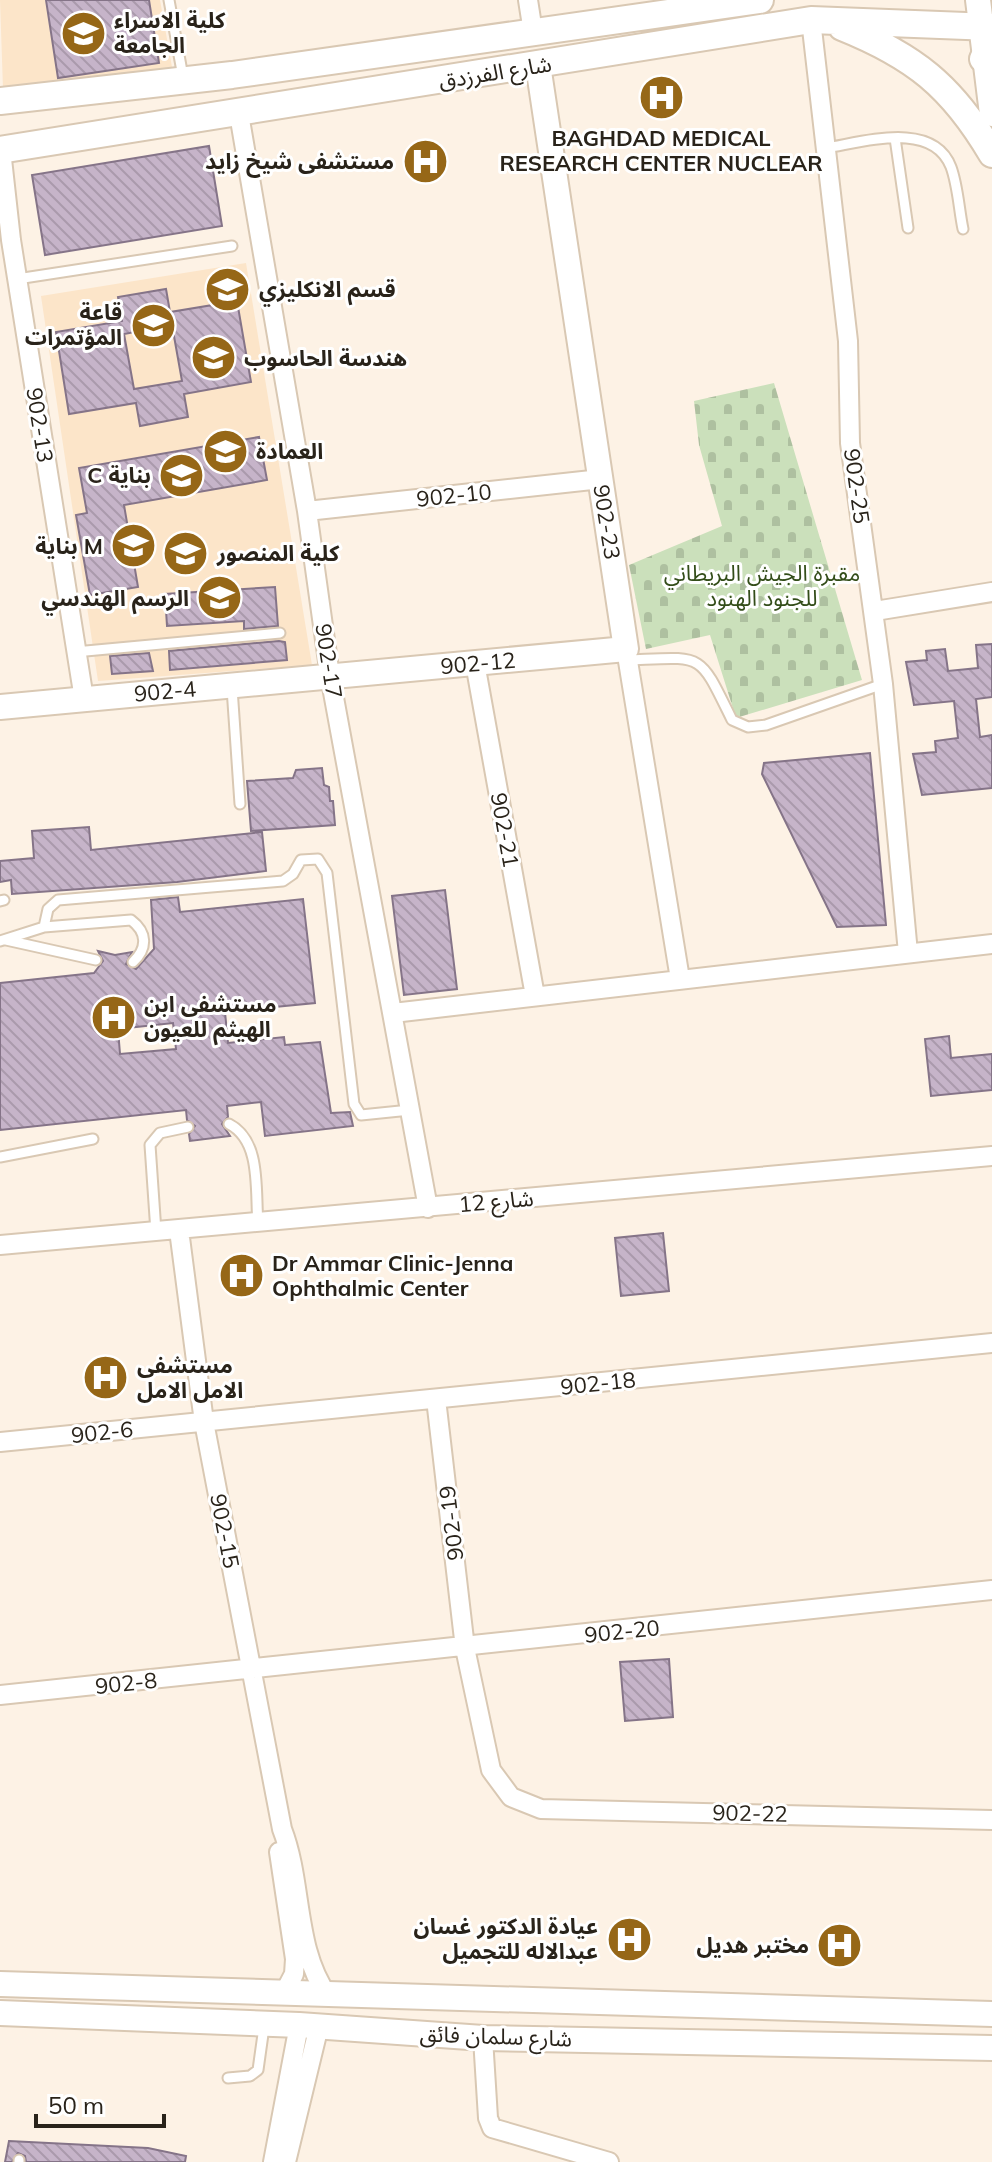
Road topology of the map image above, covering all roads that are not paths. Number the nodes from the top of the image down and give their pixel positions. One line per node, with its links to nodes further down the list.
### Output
1 (169, 0): 9 (lane)
2 (528, 0): 6 (street)
3 (978, 0): 7 (main road)
4 (747, 1): 6 (main road, شارع الفرزدق)
5 (818, 20): 7 (main road, شارع الفرزدق); 8 (main road, شارع الفرزدق); 14 (street, 902-25); 16 (main road)
6 (533, 32): 9 (main road, شارع الفرزدق)
7 (987, 39): 12 (main road)
8 (538, 65): 11 (main road, شارع الفرزدق); 22 (main road, 902-23)
9 (183, 80): 10 (main road, شارع الفرزدق)
10 (0, 101)
11 (239, 114): 15 (main road, شارع الفرزدق); 23 (street, 902-17)
12 (992, 114)
13 (895, 138): 14 (lane); 17 (lane); 18 (lane)
14 (826, 148): 25 (street, 902-25)
15 (0, 150): 19 (street, 902-13)
16 (992, 154)
17 (908, 228)
18 (963, 229)
19 (6, 242): 21 (street, 902-13)
20 (232, 246): 21 (lane)
21 (17, 279): 27 (street, 902-13)
22 (601, 479): 23 (street, 902-10); 28 (main road, 902-23)
23 (307, 511): 30 (street, 902-17)
24 (992, 592): 25 (street)
25 (875, 611): 31 (street, 902-25)
26 (280, 633): 27 (lane)
27 (75, 652): 33 (street, 902-13)
28 (627, 655): 29 (main road, 902-12); 31 (lane); 42 (street, 902-23)
29 (475, 663): 30 (main road, 902-12); 43 (street, 902-21)
30 (330, 676): 32 (main road, 902-4); 44 (street, 902-17)
31 (883, 684): 39 (street, 902-25)
32 (232, 685): 33 (main road, 902-4); 35 (lane)
33 (84, 699): 34 (main road, 902-4)
34 (0, 707)
35 (240, 804)
36 (44, 927): 37 (lane); 41 (lane); 45 (lane)
37 (1, 940): 40 (lane)
38 (992, 944): 39 (street)
39 (908, 953): 42 (street)
40 (96, 960)
41 (133, 962)
42 (680, 979): 43 (street)
43 (535, 996): 44 (street)
44 (393, 1013): 45 (street, 902-17)
45 (410, 1110): 51 (street, 902-17)
46 (229, 1124): 52 (lane)
47 (188, 1127): 54 (lane)
48 (93, 1139): 50 (lane)
49 (992, 1156): 51 (street, شارع 12)
50 (0, 1157)
51 (428, 1208): 52 (street, شارع 12)
52 (258, 1223): 53 (street, شارع 12)
53 (179, 1230): 54 (street, شارع 12); 58 (street, 902-15)
54 (156, 1232): 55 (street, شارع 12)
55 (0, 1245)
56 (992, 1343): 57 (street, 902-18)
57 (436, 1399): 58 (street, 902-18); 61 (street, 902-19)
58 (204, 1422): 59 (street, 902-6); 62 (street, 902-15)
59 (0, 1442)
60 (992, 1590): 61 (street, 902-20)
61 (465, 1648): 62 (street, 902-20); 64 (street, 902-19)
62 (252, 1671): 63 (street, 902-8); 66 (street, 902-15)
63 (0, 1695)
64 (511, 1797): 65 (street, 902-22)
65 (992, 1820)
66 (282, 1829): 68 (street, 902-15); 69 (street, 902-15)
67 (0, 1984): 68 (main road, شارع سلمان فائق)
68 (283, 1995): 69 (main road, شارع سلمان فائق)
69 (328, 1996): 71 (main road, شارع سلمان فائق)
70 (0, 2013): 72 (main road, شارع سلمان فائق)
71 (992, 2014)
72 (265, 2024): 73 (main road, شارع سلمان فائق); 76 (lane)
73 (309, 2025): 74 (main road, شارع سلمان فائق); 77 (street); 78 (street)
74 (483, 2038): 75 (main road, شارع سلمان فائق); 79 (street)
75 (992, 2048)
76 (228, 2078)
77 (273, 2162)
78 (286, 2162)
79 (609, 2162)

